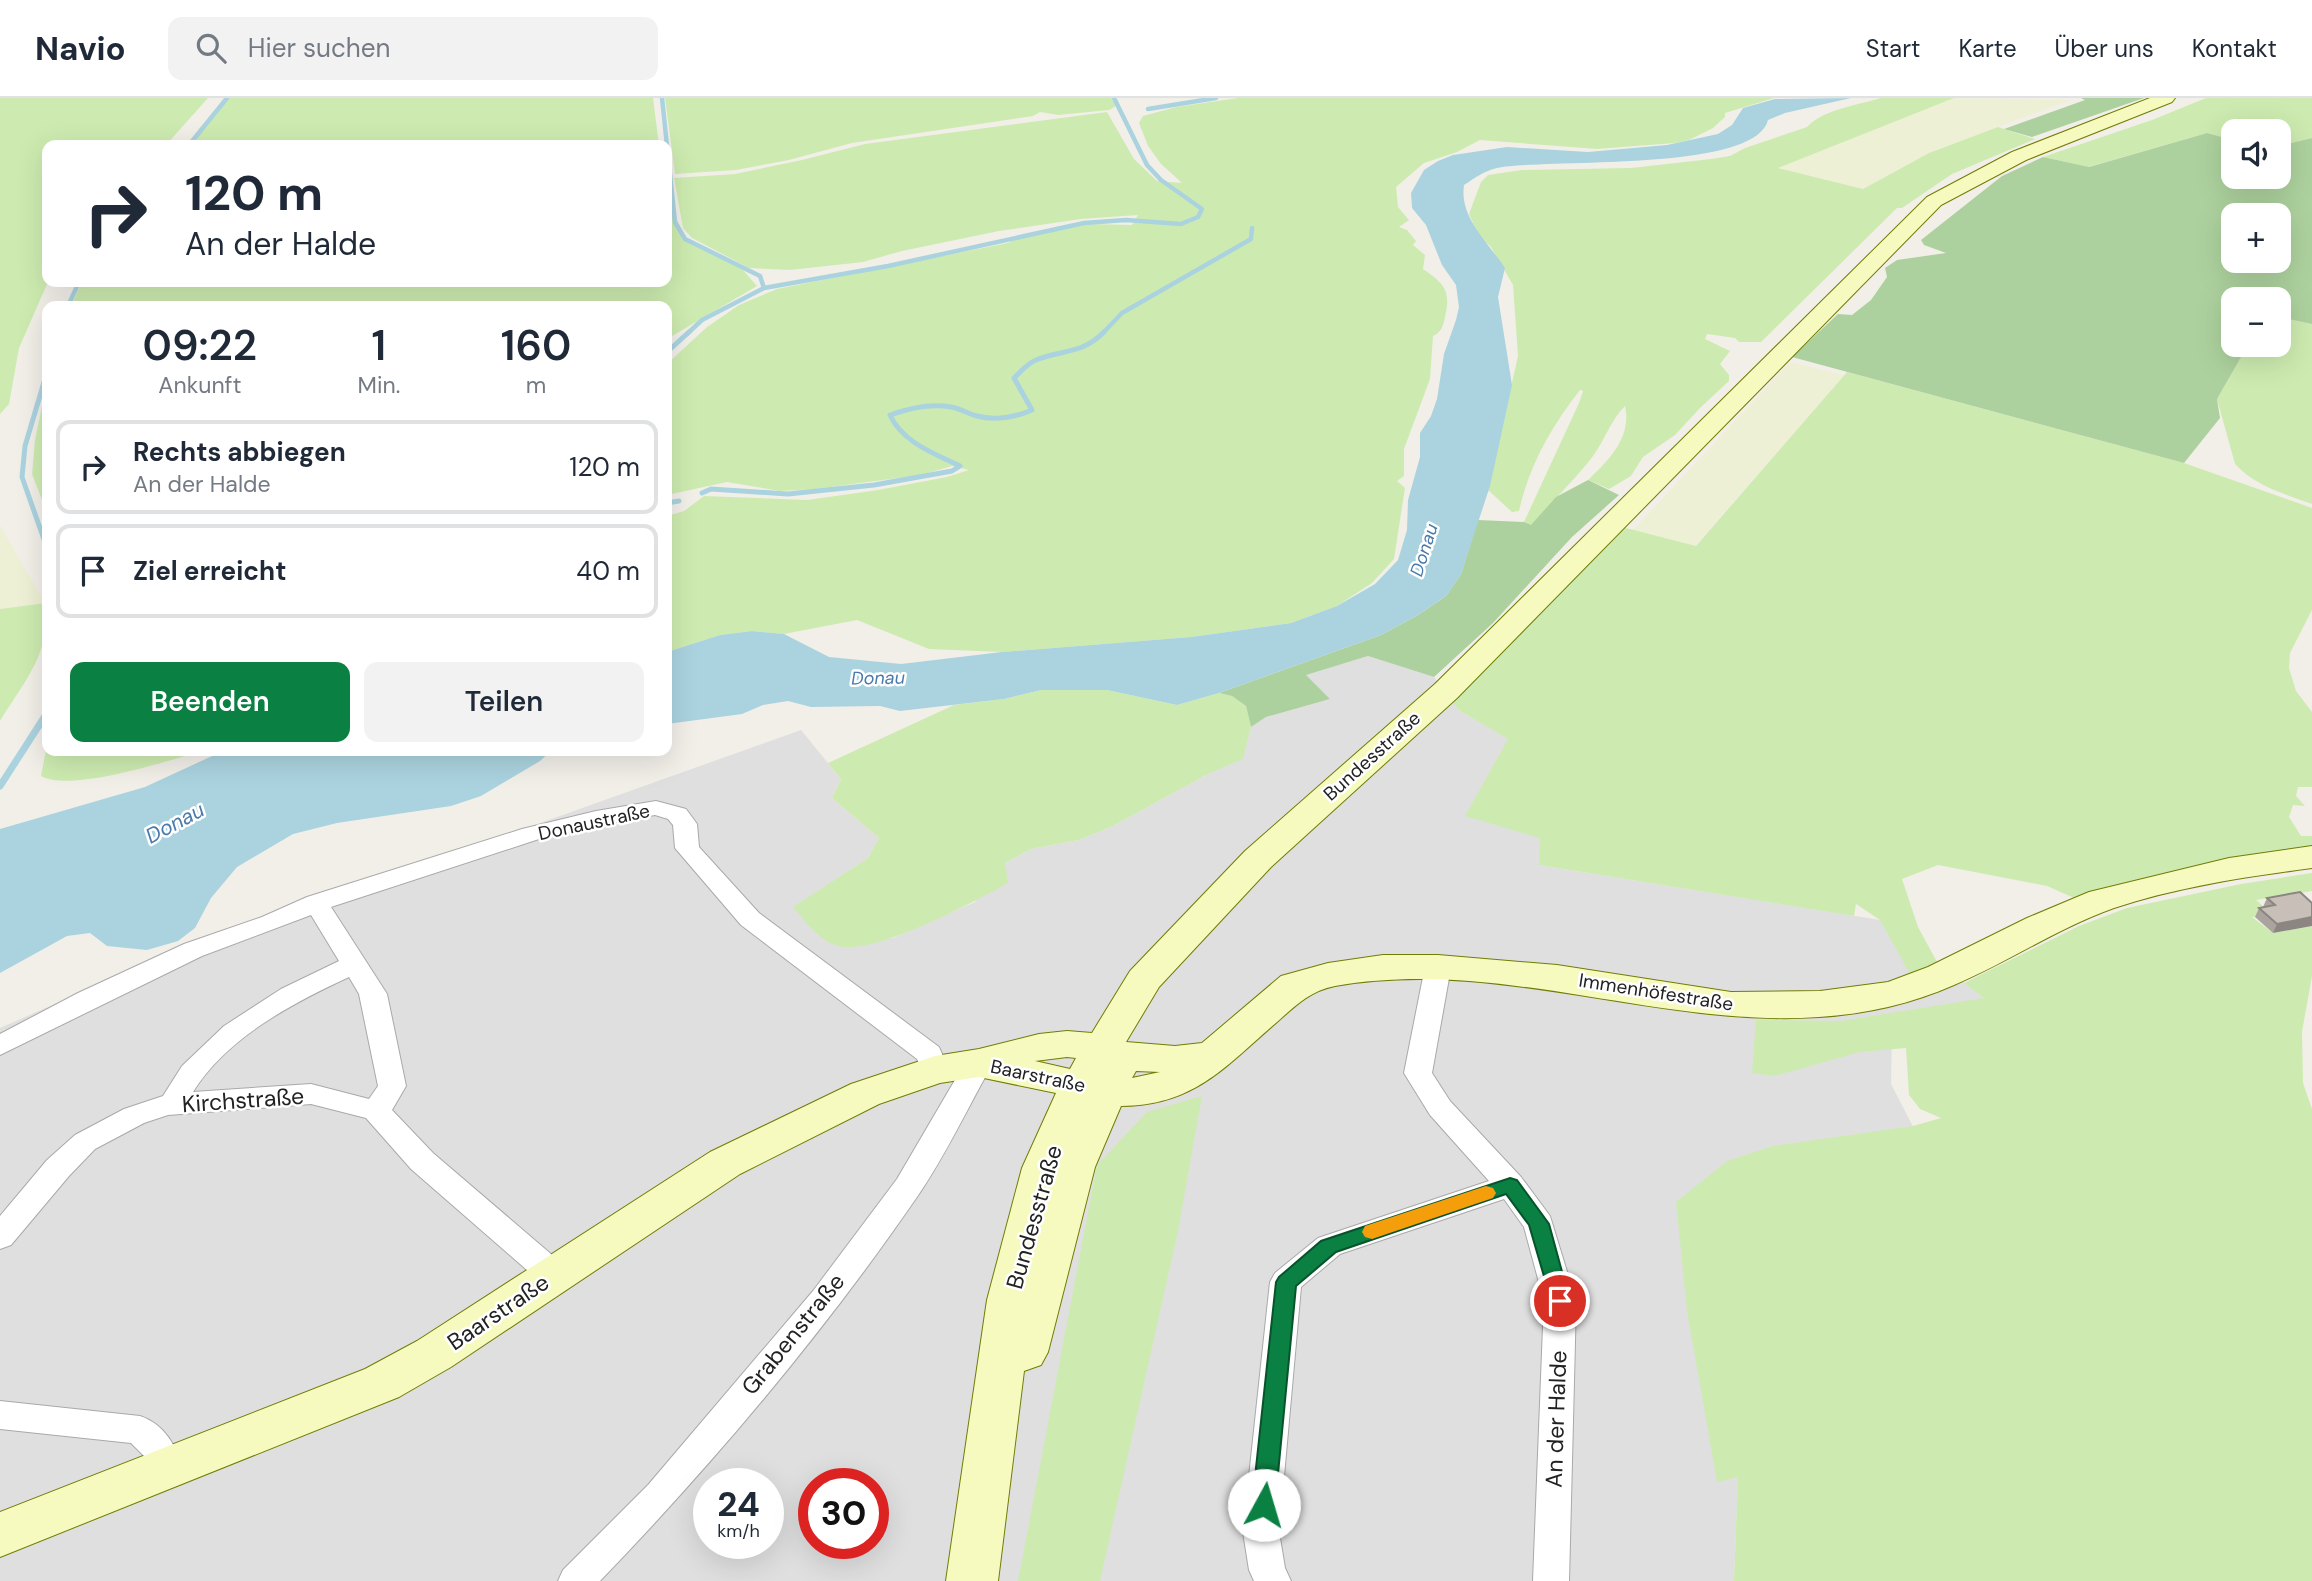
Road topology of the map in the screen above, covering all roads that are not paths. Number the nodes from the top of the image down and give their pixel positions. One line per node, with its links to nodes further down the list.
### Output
1 (2166, 98): 9 (main road, Bundesstraße)
2 (2312, 857): 5 (main road, Immenhöfestraße)
3 (316, 903): 4 (street); 6 (street, Donaustraße); 8 (street, Donaustraße)
4 (352, 965): 10 (street); 11 (street)
5 (1438, 967): 9 (main road, Immenhöfestraße); 12 (street, An der Halde)
6 (0, 1046)
7 (979, 1063): 8 (main road, Baarstraße); 9 (main road, Baarstraße); 19 (street, Grabenstraße)
8 (935, 1070): 14 (main road, Baarstraße)
9 (1103, 1070): 18 (main road, Bundesstraße)
10 (175, 1104): 11 (street, Kirchstraße); 13 (street, Kirchstraße)
11 (376, 1111): 14 (street)
12 (1510, 1185): 20 (street); 21 (street, An der Halde)
13 (0, 1237)
14 (554, 1275): 16 (main road, Baarstraße)
15 (0, 1415): 16 (street)
16 (168, 1470): 17 (main road, Baarstraße)
17 (0, 1535)
18 (974, 1574)
19 (576, 1581)
20 (1273, 1581)
21 (1551, 1581)

